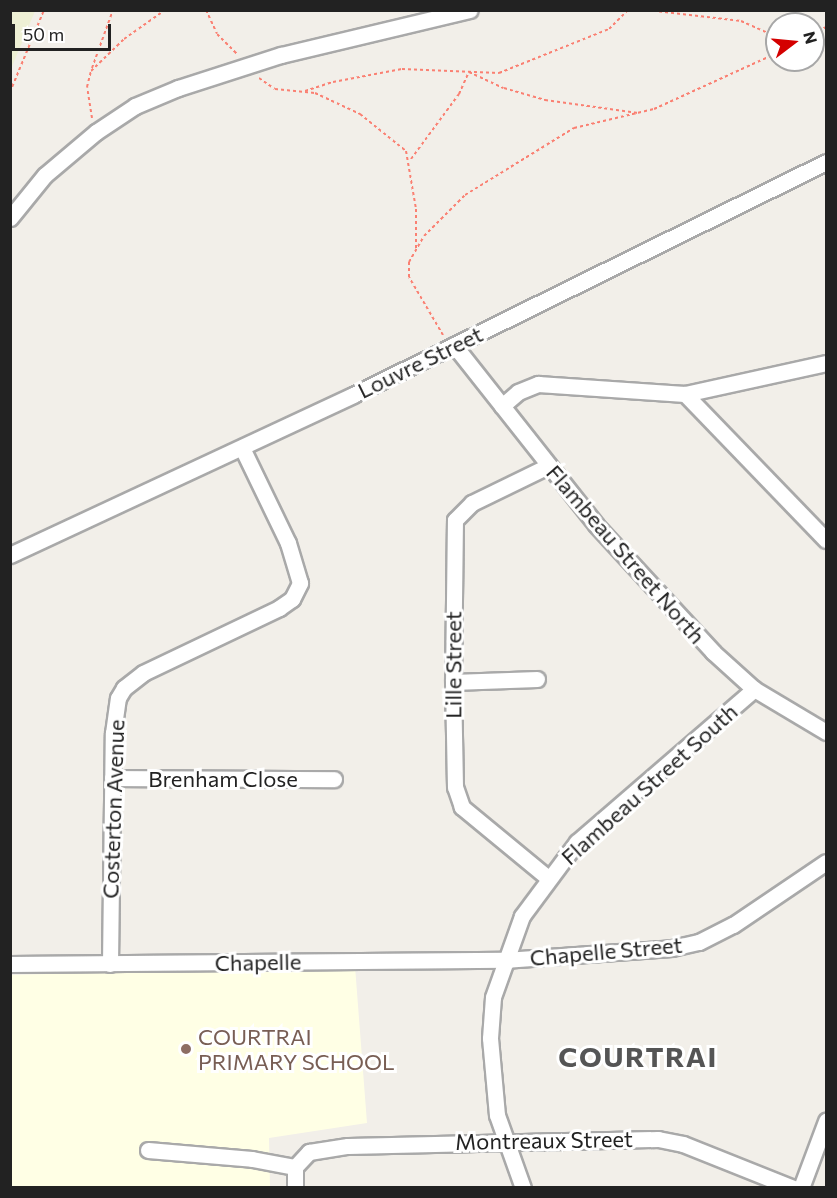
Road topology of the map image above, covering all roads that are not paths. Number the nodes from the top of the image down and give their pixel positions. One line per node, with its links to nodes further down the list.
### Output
1 (470, 10): 3 (street)
2 (826, 162): 4 (street, Louvre Street)
3 (10, 218)
4 (454, 345): 7 (street, Flambeau Street North); 8 (street, Louvre Street)
5 (823, 367): 6 (street)
6 (685, 394): 7 (street); 10 (street)
7 (502, 406): 9 (street, Flambeau Street North)
8 (242, 448): 11 (street, Louvre Street); 16 (street, Costerton Avenue)
9 (548, 466): 13 (street, Lille Street); 14 (street, Flambeau Street North)
10 (826, 540)
11 (10, 555)
12 (537, 679): 13 (street)
13 (453, 682): 19 (street, Lille Street)
14 (754, 689): 15 (street, Flambeau Street North); 19 (street, Flambeau Street South)
15 (826, 732)
16 (112, 778): 17 (street, Brenham Close); 22 (street, Costerton Avenue)
17 (334, 779)
18 (826, 862): 20 (street, Chapelle Street)
19 (548, 878): 20 (street, Flambeau Street South)
20 (506, 960): 22 (street, Chapelle); 24 (street, Flambeau Street South)
21 (10, 964): 22 (street, Chapelle)
22 (110, 964)
23 (826, 1121): 30 (street)
24 (504, 1140): 26 (street, Montreaux Street); 28 (street, Flambeau Street South); 29 (street, Montreaux Street)
25 (148, 1150): 26 (street)
26 (295, 1167): 27 (street)
27 (295, 1188)
28 (523, 1188)
29 (793, 1188)
30 (801, 1188)

